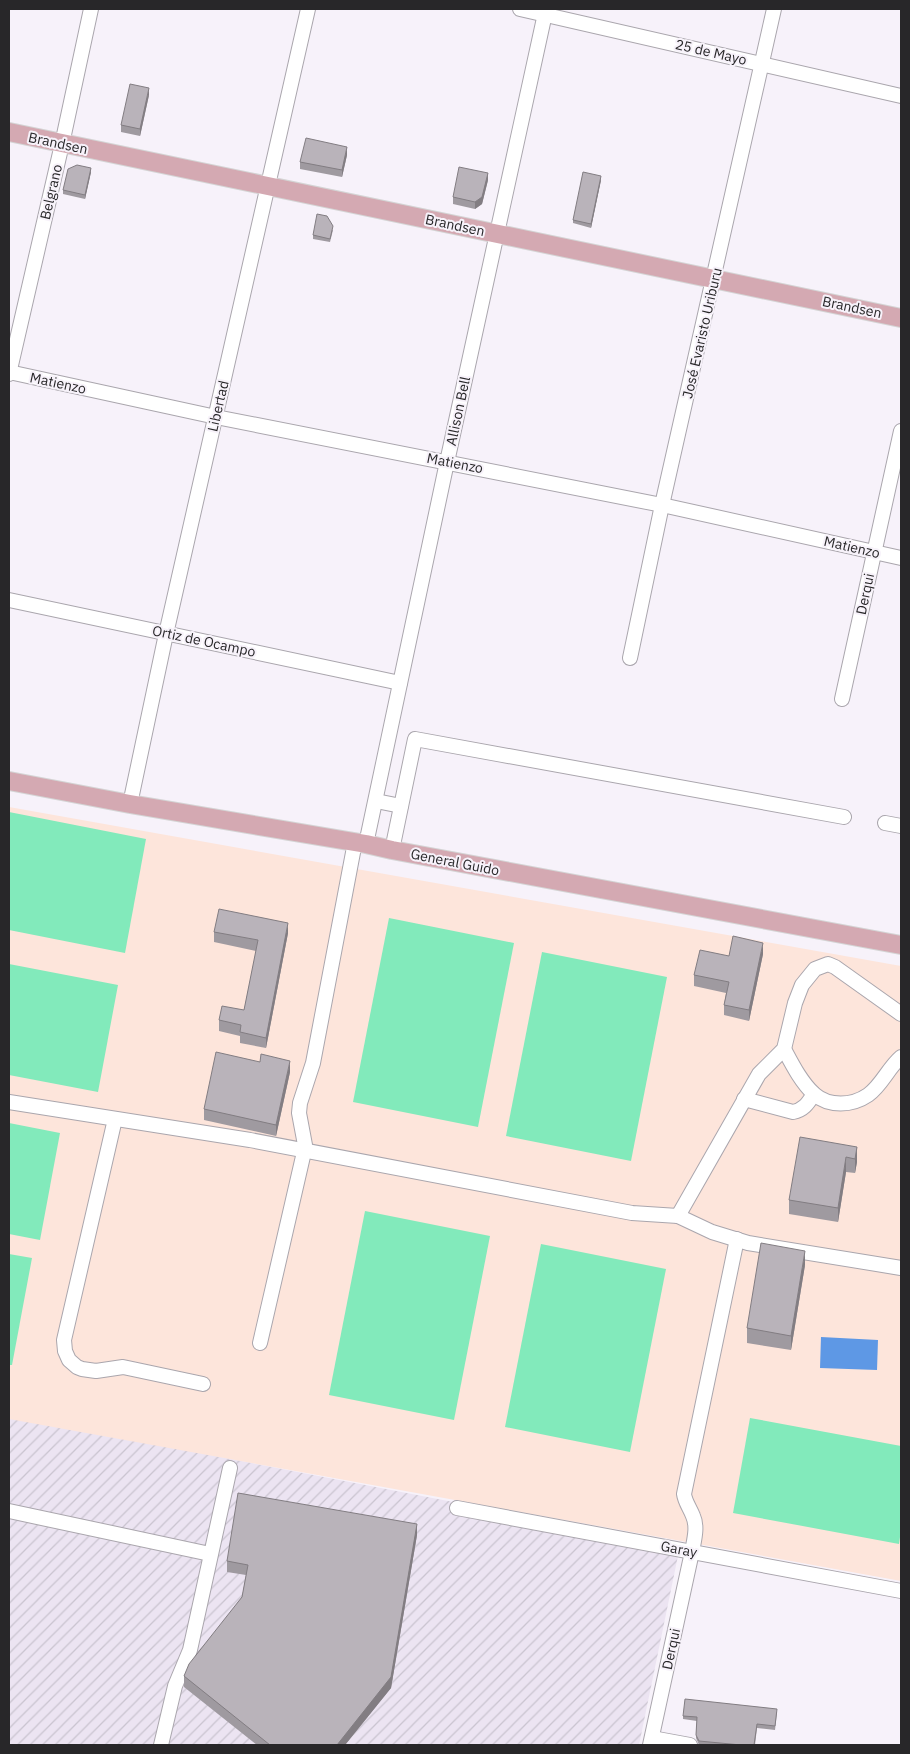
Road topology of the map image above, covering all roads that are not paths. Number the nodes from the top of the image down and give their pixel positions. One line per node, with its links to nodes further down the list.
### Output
1 (91, 9): 9 (street, Belgrano)
2 (308, 9): 10 (street, Libertad)
3 (520, 9): 5 (street, 25 de Mayo)
4 (774, 9): 6 (street, José Evaristo Uriburu)
5 (545, 12): 6 (street, 25 de Mayo); 11 (street, Allison Bell)
6 (762, 64): 7 (street, 25 de Mayo); 12 (street, José Evaristo Uriburu)
7 (901, 96)
8 (9, 132): 9 (main road, Brandsen)
9 (62, 144): 10 (main road, Brandsen); 14 (street, Belgrano)
10 (268, 185): 11 (main road, Brandsen); 15 (street, Libertad)
11 (497, 234): 12 (main road, Brandsen); 17 (street, Allison Bell)
12 (714, 278): 13 (main road, Brandsen); 18 (street, José Evaristo Uriburu)
13 (901, 318)
14 (9, 373): 15 (street, Matienzo)
15 (216, 417): 17 (street, Matienzo); 22 (street, Libertad)
16 (901, 431): 19 (street, Derqui)
17 (447, 462): 18 (street, Matienzo); 24 (street, Allison Bell)
18 (662, 505): 19 (street, Matienzo); 23 (street, José Evaristo Uriburu)
19 (874, 552): 20 (street, Matienzo); 25 (street, Derqui)
20 (901, 558)
21 (9, 600): 22 (street, Ortiz de Ocampo)
22 (166, 634): 24 (street, Ortiz de Ocampo); 28 (street, Libertad)
23 (630, 658)
24 (400, 683): 27 (street, Allison Bell)
25 (842, 699)
26 (9, 781): 28 (main road, General Guido)
27 (376, 801): 29 (street); 33 (street, Allison Bell)
28 (130, 804): 33 (main road, General Guido)
29 (401, 806): 30 (street); 34 (street)
30 (844, 817)
31 (886, 823): 32 (street)
32 (901, 826)
33 (360, 843): 34 (main road, General Guido); 43 (street, Allison Bell)
34 (392, 850): 35 (main road, General Guido)
35 (901, 945)
36 (901, 1014): 37 (street)
37 (784, 1049): 39 (street); 40 (street)
38 (901, 1057): 39 (street)
39 (814, 1094): 40 (street)
40 (744, 1099): 44 (street)
41 (9, 1102): 42 (street)
42 (116, 1120): 43 (street); 48 (street)
43 (304, 1152): 44 (street); 47 (street, Allison Bell)
44 (678, 1216): 45 (street)
45 (737, 1239): 46 (street); 52 (street, Derqui)
46 (901, 1268)
47 (260, 1344)
48 (203, 1384)
49 (230, 1468): 53 (street)
50 (457, 1508): 52 (street, Garay)
51 (9, 1511): 53 (street)
52 (692, 1552): 54 (street, Garay); 55 (street, Derqui)
53 (210, 1554): 56 (street)
54 (901, 1591)
55 (651, 1742): 57 (street)
56 (161, 1745)
57 (690, 1745)

